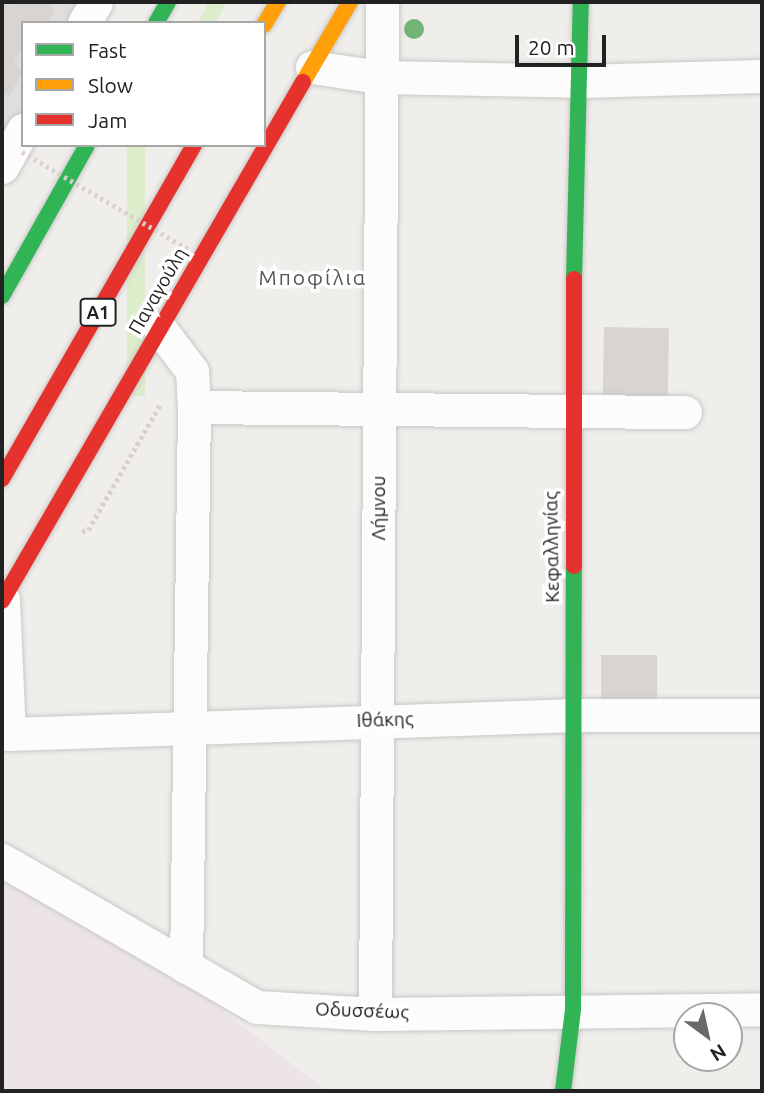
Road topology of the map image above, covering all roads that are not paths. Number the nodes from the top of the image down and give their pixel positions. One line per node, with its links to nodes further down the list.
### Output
1 (96, 2): 7 (street)
2 (168, 2): 8 (main road)
3 (276, 2): 9 (main road)
4 (350, 2): 10 (main road, Παναγούλη)
5 (382, 2): 12 (street, Λήμνου)
6 (581, 2): 13 (main road, Κεφαλληνίας)
7 (85, 21)
8 (157, 21)
9 (266, 21)
10 (312, 67): 12 (street); 14 (main road, Παναγούλη)
11 (762, 76): 13 (street)
12 (380, 78): 13 (street); 21 (street, Λήμνου)
13 (581, 80): 22 (main road, Κεφαλληνίας)
14 (266, 146)
15 (86, 147): 18 (main road)
16 (193, 147): 24 (main road, Α1)
17 (266, 147): 19 (main road, Παναγούλη)
18 (2, 296)
19 (160, 329): 20 (street); 25 (main road, Παναγούλη)
20 (194, 407): 21 (street); 29 (street)
21 (378, 409): 22 (street); 28 (street, Λήμνου)
22 (571, 411): 23 (street); 26 (main road, Κεφαλληνίας)
23 (685, 412)
24 (2, 479)
25 (2, 600): 29 (street, Ιθάκης)
26 (576, 715): 27 (street, Ιθάκης); 28 (street, Ιθάκης); 32 (main road, Κεφαλληνίας)
27 (762, 715)
28 (379, 720): 29 (street, Ιθάκης); 34 (street, Λήμνου)
29 (192, 730): 31 (street)
30 (2, 860): 31 (street, Οδυσσέως)
31 (186, 967): 34 (street, Οδυσσέως)
32 (573, 1009): 33 (street, Οδυσσέως); 34 (street, Οδυσσέως); 35 (main road, Κεφαλληνίας)
33 (762, 1009)
34 (375, 1014)
35 (563, 1091)

